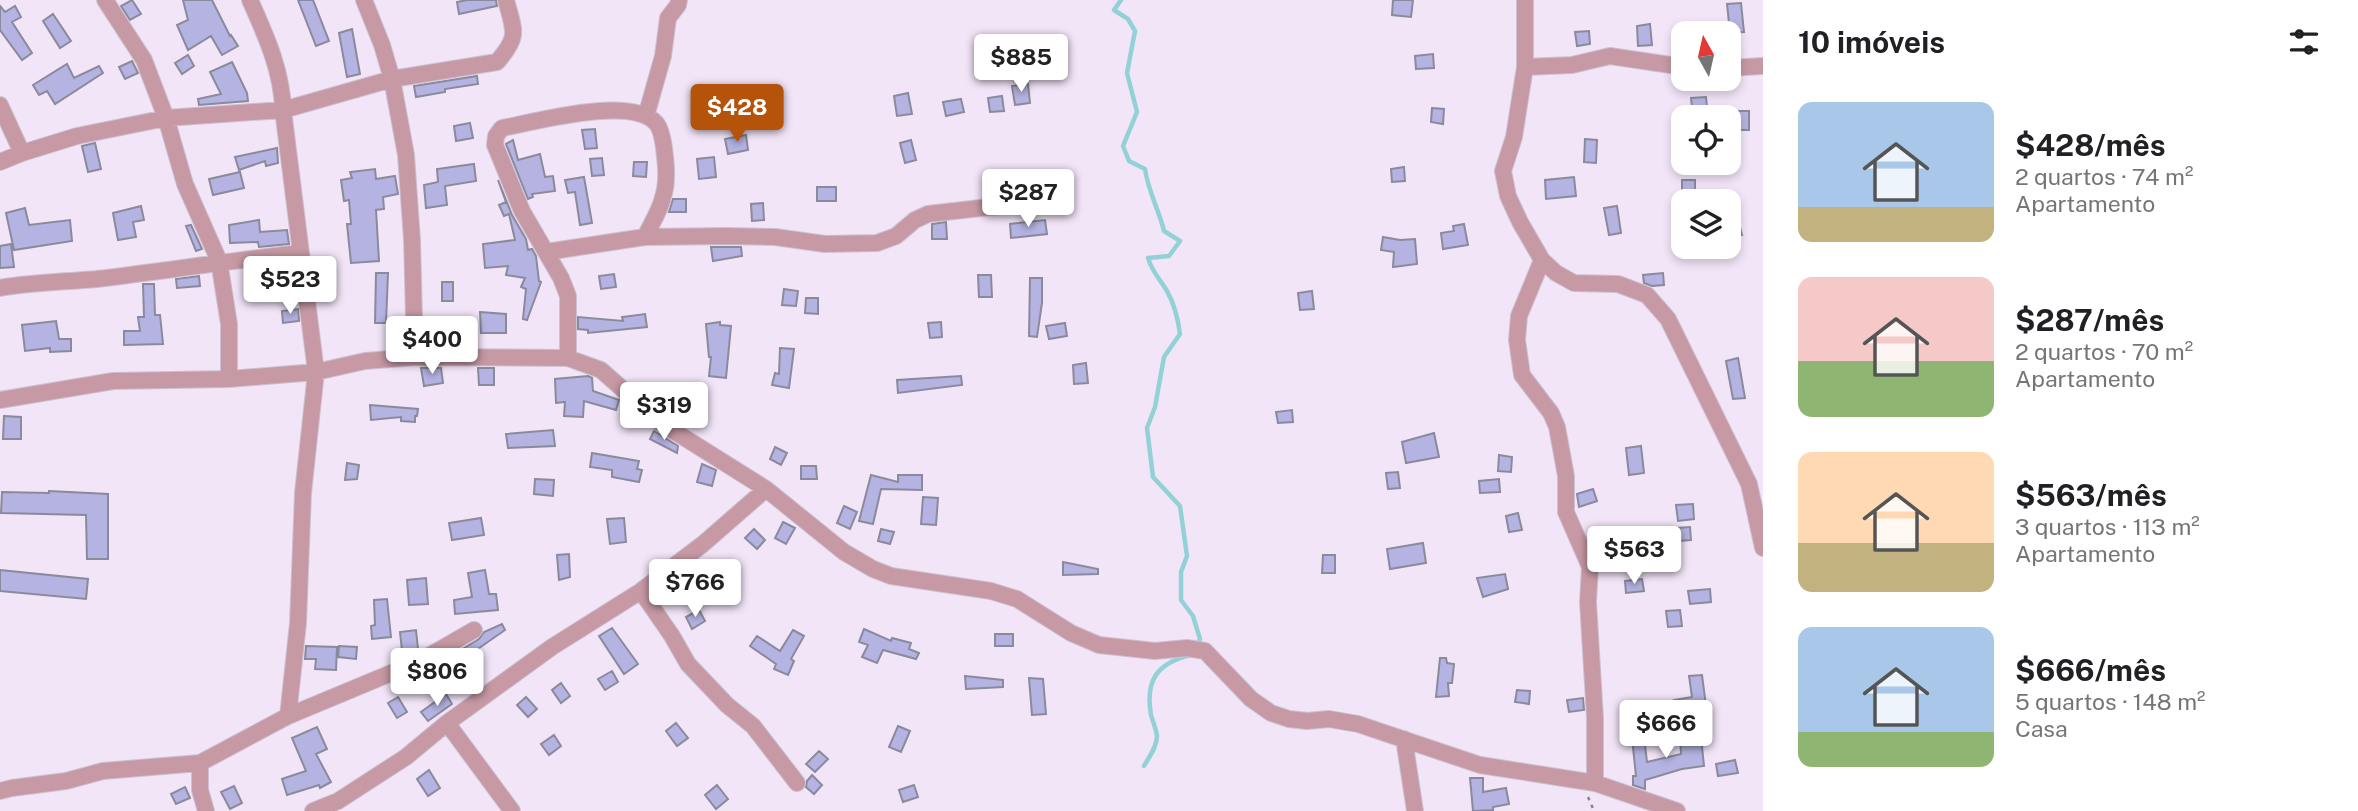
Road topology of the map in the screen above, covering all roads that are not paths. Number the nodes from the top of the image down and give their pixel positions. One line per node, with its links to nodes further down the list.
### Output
1 (105, 0): 15 (street)
2 (250, 0): 13 (street)
3 (364, 0): 11 (street)
4 (506, 0): 11 (street)
5 (679, 0): 14 (street)
6 (1525, 0): 9 (street)
7 (1671, 65): 9 (street)
8 (1763, 66): 10 (street)
9 (1525, 67): 22 (street)
10 (1741, 67)
11 (392, 79): 13 (street); 25 (street)
12 (0, 105): 16 (street)
13 (283, 110): 15 (street); 21 (street)
14 (646, 116): 19 (street); 20 (street)
15 (166, 118): 16 (street); 23 (street)
16 (22, 153): 17 (street)
17 (0, 162)
18 (998, 206): 19 (street)
19 (645, 237): 20 (street)
20 (546, 252): 26 (street)
21 (301, 253): 23 (street); 27 (street)
22 (1542, 260): 31 (street); 39 (street)
23 (219, 261): 24 (street); 28 (street)
24 (0, 288)
25 (415, 357): 26 (street); 27 (street)
26 (568, 358): 30 (street)
27 (316, 372): 28 (street); 34 (street)
28 (229, 379): 29 (street)
29 (0, 400)
30 (766, 489): 32 (street); 36 (street)
31 (1763, 548)
32 (641, 591): 35 (street); 38 (street)
33 (474, 630): 34 (street)
34 (288, 716): 37 (street)
35 (447, 723): 42 (street); 43 (street)
36 (1404, 739): 39 (street); 44 (street)
37 (200, 763): 40 (street); 41 (street)
38 (797, 783)
39 (1595, 783): 45 (street)
40 (0, 791)
41 (206, 811)
42 (313, 811)
43 (512, 811)
44 (1415, 811)
45 (1677, 811)

